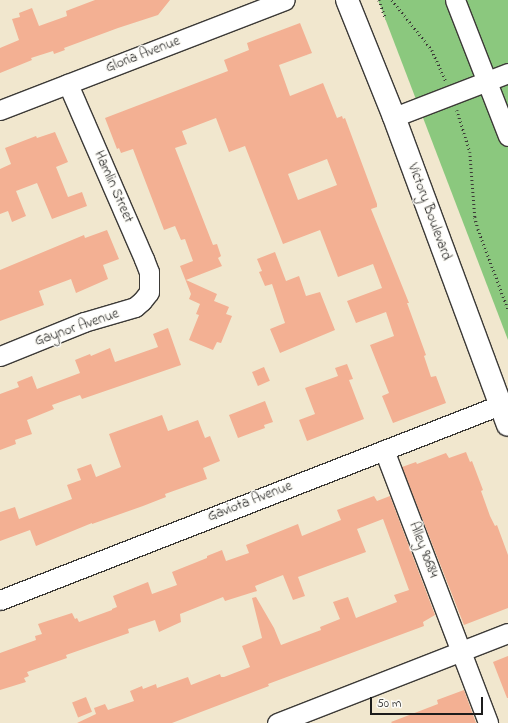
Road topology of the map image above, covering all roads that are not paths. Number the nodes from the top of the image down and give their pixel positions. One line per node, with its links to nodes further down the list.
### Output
1 (285, 0): 6 (street, Gloria Avenue)
2 (347, 0): 8 (main road, Victory Boulevard)
3 (455, 0): 5 (street)
4 (508, 73): 5 (street)
5 (487, 82): 8 (street); 9 (street)
6 (68, 84): 7 (street, Gloria Avenue); 10 (street, Hamlin Street)
7 (0, 110)
8 (394, 117): 12 (main road, Victory Boulevard)
9 (508, 136)
10 (148, 292): 11 (street, Gaynor Avenue)
11 (0, 356)
12 (500, 405): 13 (main road, Victory Boulevard); 14 (street, Gaviota Avenue)
13 (508, 425)
14 (384, 450): 15 (street, Gaviota Avenue); 17 (street, Alley 90684)
15 (0, 600)
16 (508, 633): 17 (street)
17 (461, 652): 18 (street); 19 (street, Alley 90684)
18 (277, 723)
19 (488, 723)

